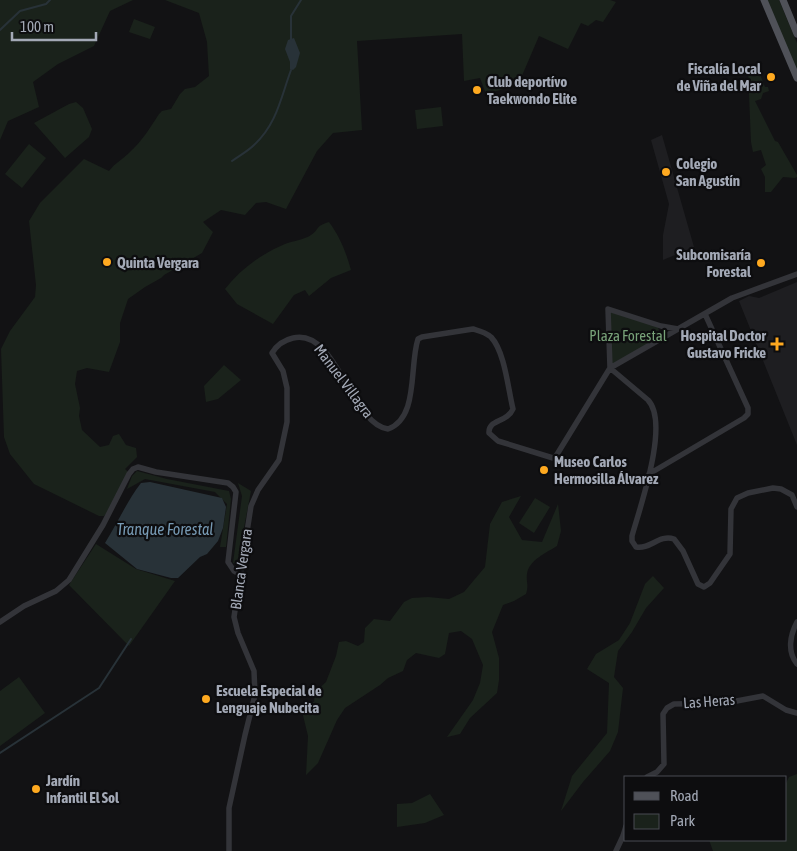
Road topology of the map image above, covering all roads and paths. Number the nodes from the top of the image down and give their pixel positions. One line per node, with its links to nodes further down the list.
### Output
1 (764, 0): 4 (main road)
2 (783, 0): 3 (main road)
3 (797, 34)
4 (797, 78)
5 (797, 274): 6 (street)
6 (705, 314): 8 (street); 12 (street)
7 (661, 326): 8 (street); 9 (street); 11 (street)
8 (678, 330): 9 (street)
9 (663, 338): 11 (street)
10 (272, 353): 11 (street, Manuel Villagra); 14 (street, Blanca Vergara)
11 (610, 368): 12 (street)
12 (649, 474): 13 (street)
13 (797, 507)
14 (240, 574): 15 (street); 21 (street, Blanca Vergara)
15 (0, 622)
16 (797, 622): 17 (street)
17 (797, 664)
18 (797, 713): 19 (street, Las Heras)
19 (649, 776)
20 (624, 833): 22 (street)
21 (229, 851)
22 (616, 851)

